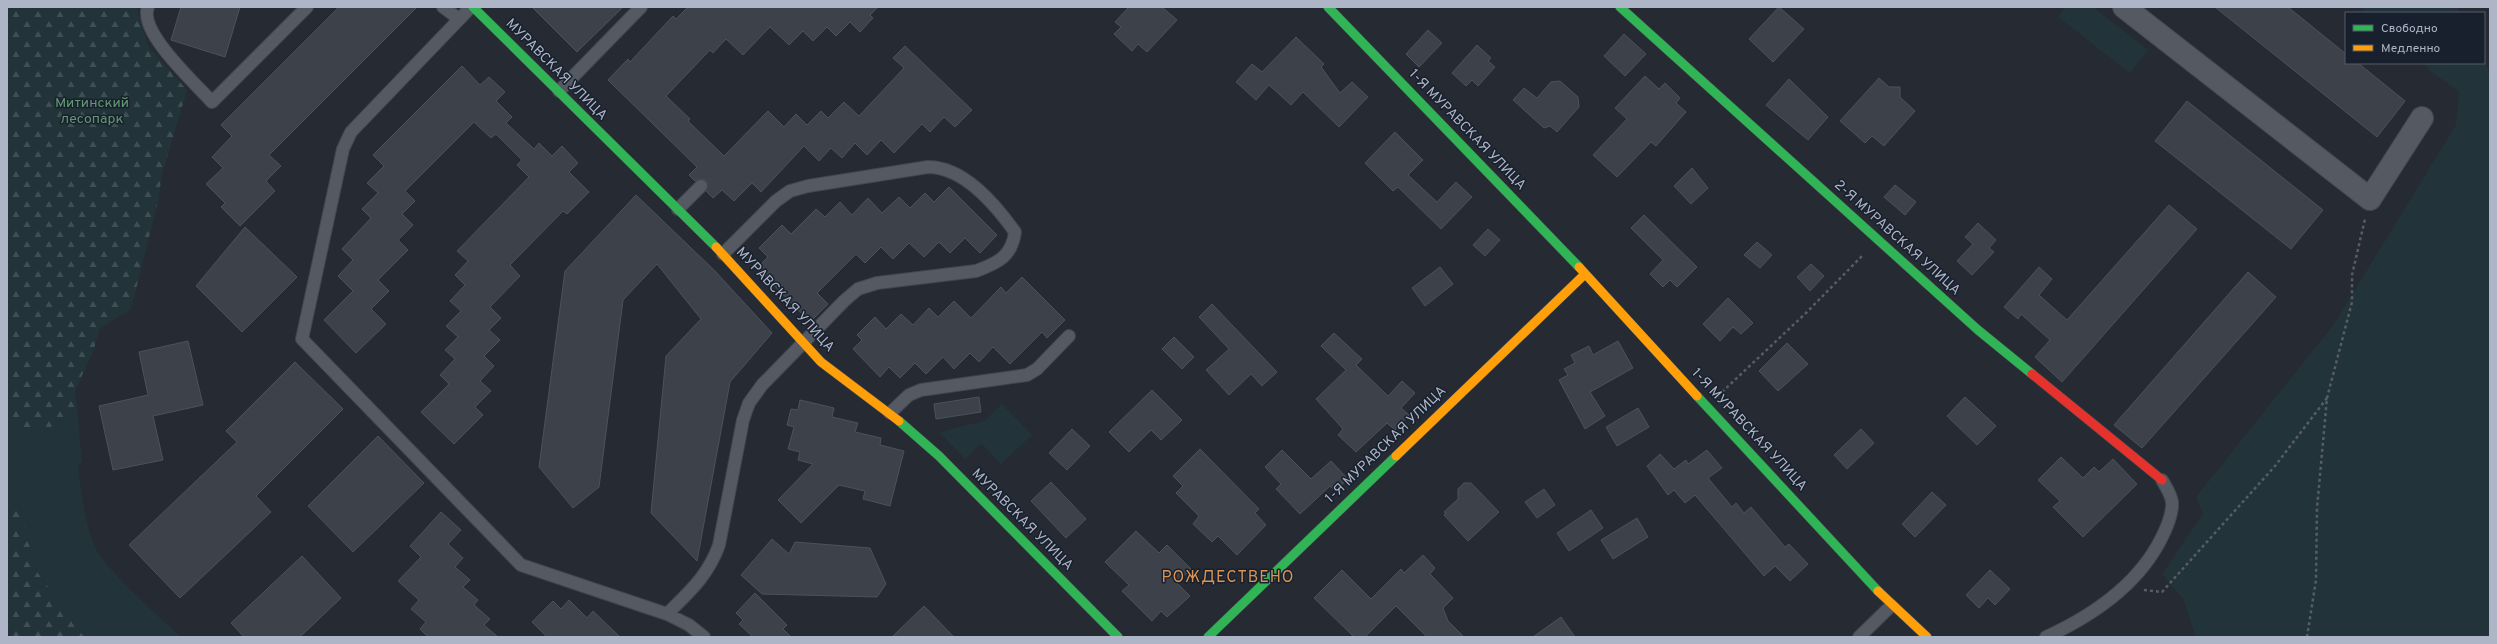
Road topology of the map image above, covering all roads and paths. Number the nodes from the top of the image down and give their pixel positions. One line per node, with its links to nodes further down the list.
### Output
1 (148, 7): 2 (lane)
2 (307, 7)
3 (443, 7): 9 (lane)
4 (472, 7): 9 (lane); 10 (street, МУРАВСКАЯ УЛИЦА)
5 (641, 7): 10 (lane)
6 (1328, 7): 17 (street, 1-Я МУРАВСКАЯ УЛИЦА)
7 (1620, 7): 23 (street, 2-Я МУРАВСКАЯ УЛИЦА)
8 (2124, 7): 13 (street)
9 (459, 19): 26 (lane)
10 (559, 91): 14 (street, МУРАВСКАЯ УЛИЦА)
11 (2422, 118): 13 (street)
12 (701, 186): 14 (lane)
13 (2370, 199): 20 (path)
14 (678, 209): 16 (street, МУРАВСКАЯ УЛИЦА)
15 (1865, 252): 21 (path)
16 (723, 254): 19 (street, МУРАВСКАЯ УЛИЦА); 19 (lane)
17 (1585, 274): 21 (street, 1-Я МУРАВСКАЯ УЛИЦА); 29 (street, 1-Я МУРАВСКАЯ УЛИЦА)
18 (1069, 336): 22 (lane)
19 (803, 342): 22 (street, МУРАВСКАЯ УЛИЦА); 26 (lane)
20 (2327, 398): 24 (path); 33 (path)
21 (1707, 406): 25 (street, 1-Я МУРАВСКАЯ УЛИЦА)
22 (890, 413): 28 (street, МУРАВСКАЯ УЛИЦА)
23 (2162, 480): 24 (lane)
24 (2123, 587): 32 (lane)
25 (1891, 606): 30 (lane); 31 (street, 1-Я МУРАВСКАЯ УЛИЦА)
26 (667, 614): 27 (lane)
27 (704, 637)
28 (1118, 637)
29 (1208, 637)
30 (1859, 637)
31 (1927, 637)
32 (2046, 637)
33 (2307, 637)

